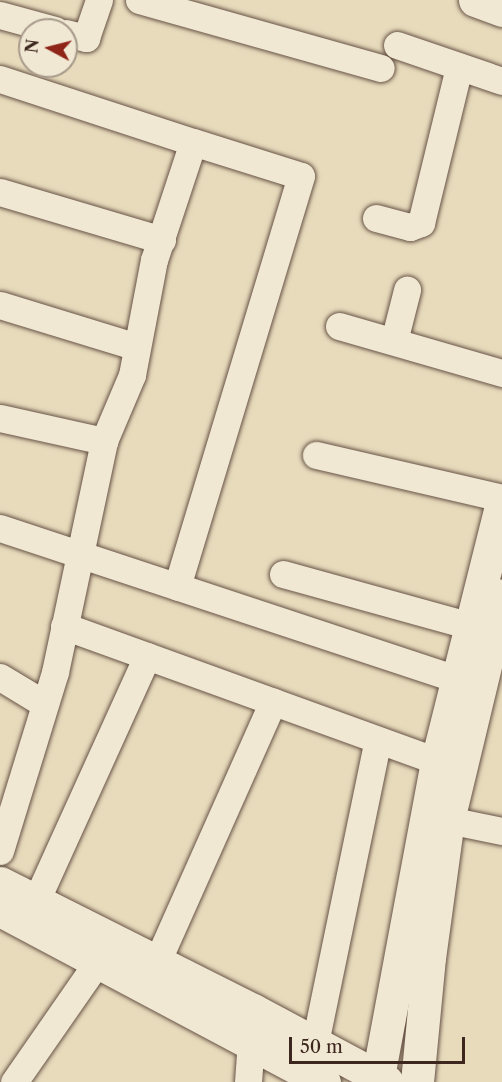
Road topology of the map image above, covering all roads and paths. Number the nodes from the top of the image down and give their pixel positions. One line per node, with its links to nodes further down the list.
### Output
1 (99, 0): 7 (street)
2 (139, 0): 10 (street)
3 (475, 0): 4 (street)
4 (502, 10)
5 (0, 15): 6 (street)
6 (18, 20)
7 (78, 36)
8 (397, 45): 9 (street)
9 (459, 67): 12 (street); 15 (street)
10 (381, 68)
11 (0, 80): 13 (street)
12 (502, 81)
13 (193, 142): 16 (street); 30 (street)
14 (0, 192): 16 (street)
15 (376, 218)
16 (162, 240): 21 (street)
17 (407, 290): 20 (street)
18 (0, 305): 21 (street)
19 (339, 326): 20 (street)
20 (394, 341): 22 (street)
21 (137, 347): 24 (street)
22 (502, 373)
23 (0, 418): 24 (street)
24 (104, 441): 28 (street)
25 (316, 455): 26 (street)
26 (502, 500): 33 (street)
27 (0, 528): 28 (street)
28 (80, 555): 30 (street); 32 (street)
29 (283, 574): 33 (street)
30 (177, 587): 36 (street)
31 (502, 595): 36 (street)
32 (64, 626): 34 (street); 38 (street)
33 (470, 626): 36 (street)
34 (147, 656): 37 (street); 45 (street)
35 (0, 677): 38 (street)
36 (479, 685): 40 (street); 41 (street)
37 (273, 702): 39 (street); 48 (street)
38 (43, 703): 43 (street)
39 (378, 740): 40 (street); 50 (street)
40 (437, 761): 51 (street)
41 (448, 820): 42 (street); 55 (street)
42 (502, 831)
43 (0, 851)
44 (0, 883): 45 (street)
45 (36, 901): 48 (street)
46 (0, 910): 47 (street)
47 (98, 962): 49 (street); 52 (street)
48 (157, 962): 49 (street)
49 (252, 1026): 50 (street); 53 (street); 54 (street)
50 (315, 1043): 51 (street)
51 (381, 1080)
52 (14, 1082)
53 (248, 1082)
54 (324, 1082)
55 (417, 1082)

